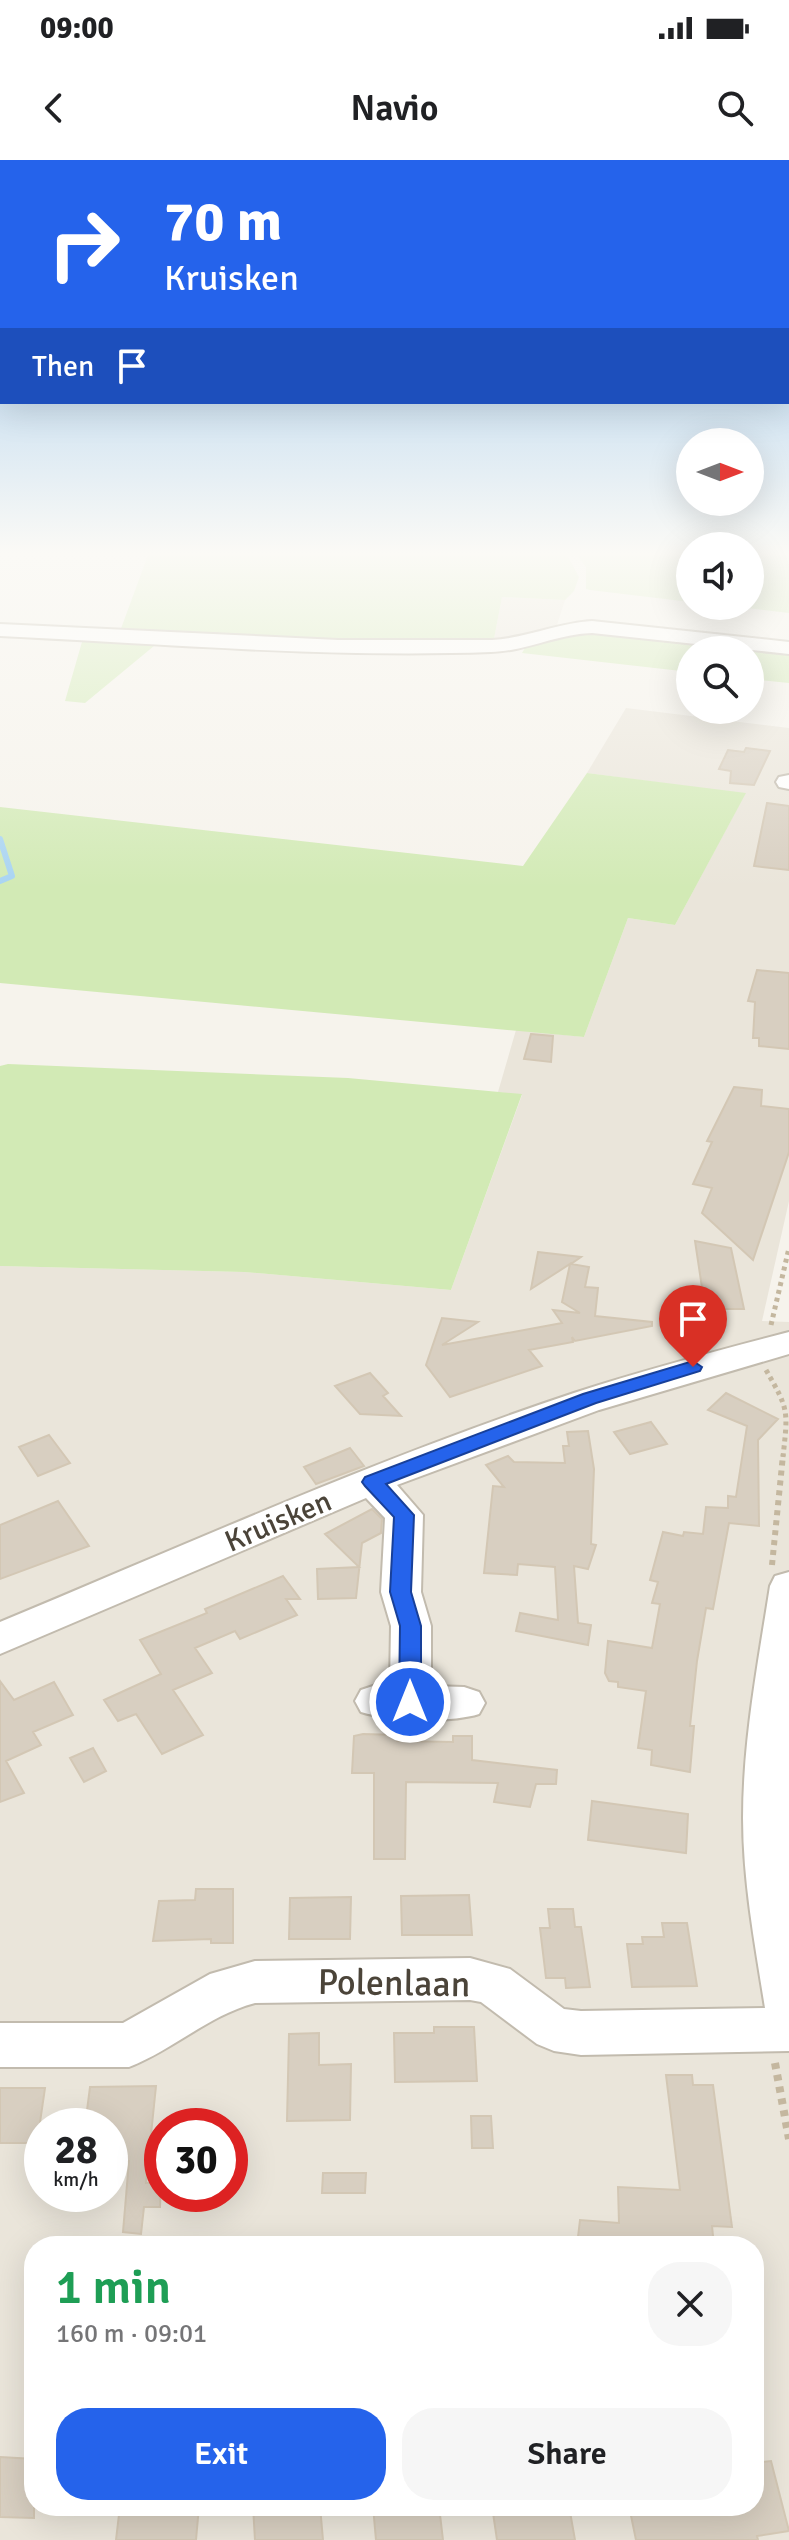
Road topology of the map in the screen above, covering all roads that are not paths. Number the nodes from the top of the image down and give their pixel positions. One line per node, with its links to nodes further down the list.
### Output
1 (789, 1343): 2 (street, Kruisken)
2 (372, 1482): 4 (street, Kruisken); 5 (street)
3 (789, 1586): 6 (street)
4 (0, 1639)
5 (464, 1703)
6 (789, 2012)
7 (789, 2029): 8 (street, Polenlaan)
8 (0, 2045)

